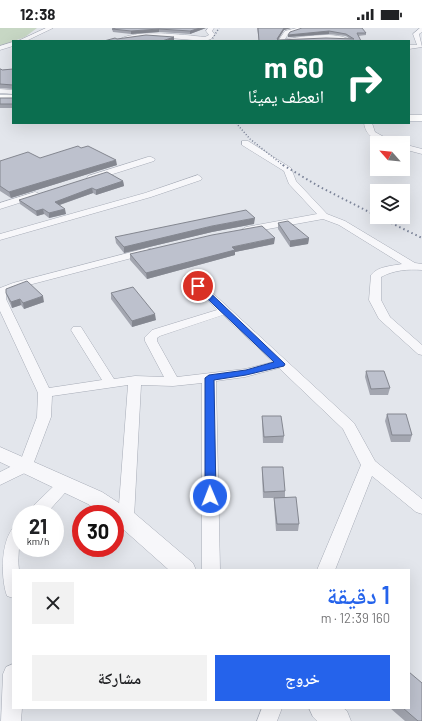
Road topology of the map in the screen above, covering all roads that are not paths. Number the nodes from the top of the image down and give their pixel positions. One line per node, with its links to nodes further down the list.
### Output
1 (50, 28): 5 (street)
2 (211, 28): 6 (street)
3 (304, 28): 7 (street)
4 (422, 29): 11 (street)
5 (23, 40)
6 (122, 40)
7 (283, 40)
8 (298, 40): 9 (street)
9 (347, 40)
10 (12, 44): 12 (street)
11 (410, 47)
12 (0, 48)
13 (0, 91): 14 (street)
14 (12, 92)
15 (0, 98): 16 (main road)
16 (12, 98)
17 (410, 118): 18 (main road)
18 (422, 118)
19 (368, 124): 20 (street)
20 (375, 136)
21 (246, 143): 29 (street)
22 (410, 148): 23 (street)
23 (422, 152)
24 (151, 159): 26 (street)
25 (198, 178): 31 (street)
26 (83, 180)
27 (45, 192): 28 (street)
28 (0, 206)
29 (324, 216): 30 (street); 33 (street)
30 (234, 232)
31 (0, 237)
32 (161, 248): 43 (street)
33 (417, 266): 37 (street)
34 (189, 277): 35 (street)
35 (225, 311): 38 (street); 41 (street)
36 (77, 330): 42 (street)
37 (422, 351)
38 (281, 364): 39 (street); 45 (street)
39 (209, 378): 41 (street); 54 (street)
40 (135, 380): 41 (street); 42 (street); 51 (street)
41 (173, 382)
42 (111, 384): 43 (street)
43 (45, 393): 46 (street)
44 (0, 454): 46 (street)
45 (369, 465): 50 (street); 55 (street)
46 (26, 466): 47 (street); 48 (street)
47 (0, 479)
48 (65, 484): 49 (street); 51 (street)
49 (45, 505)
50 (422, 508)
51 (126, 518): 53 (street)
52 (12, 542): 56 (street)
53 (184, 569)
54 (211, 569)
55 (326, 569)
56 (12, 580)
57 (12, 698): 60 (street)
58 (272, 709): 61 (street)
59 (323, 709): 62 (street)
60 (11, 721)
61 (267, 721)
62 (337, 721)

